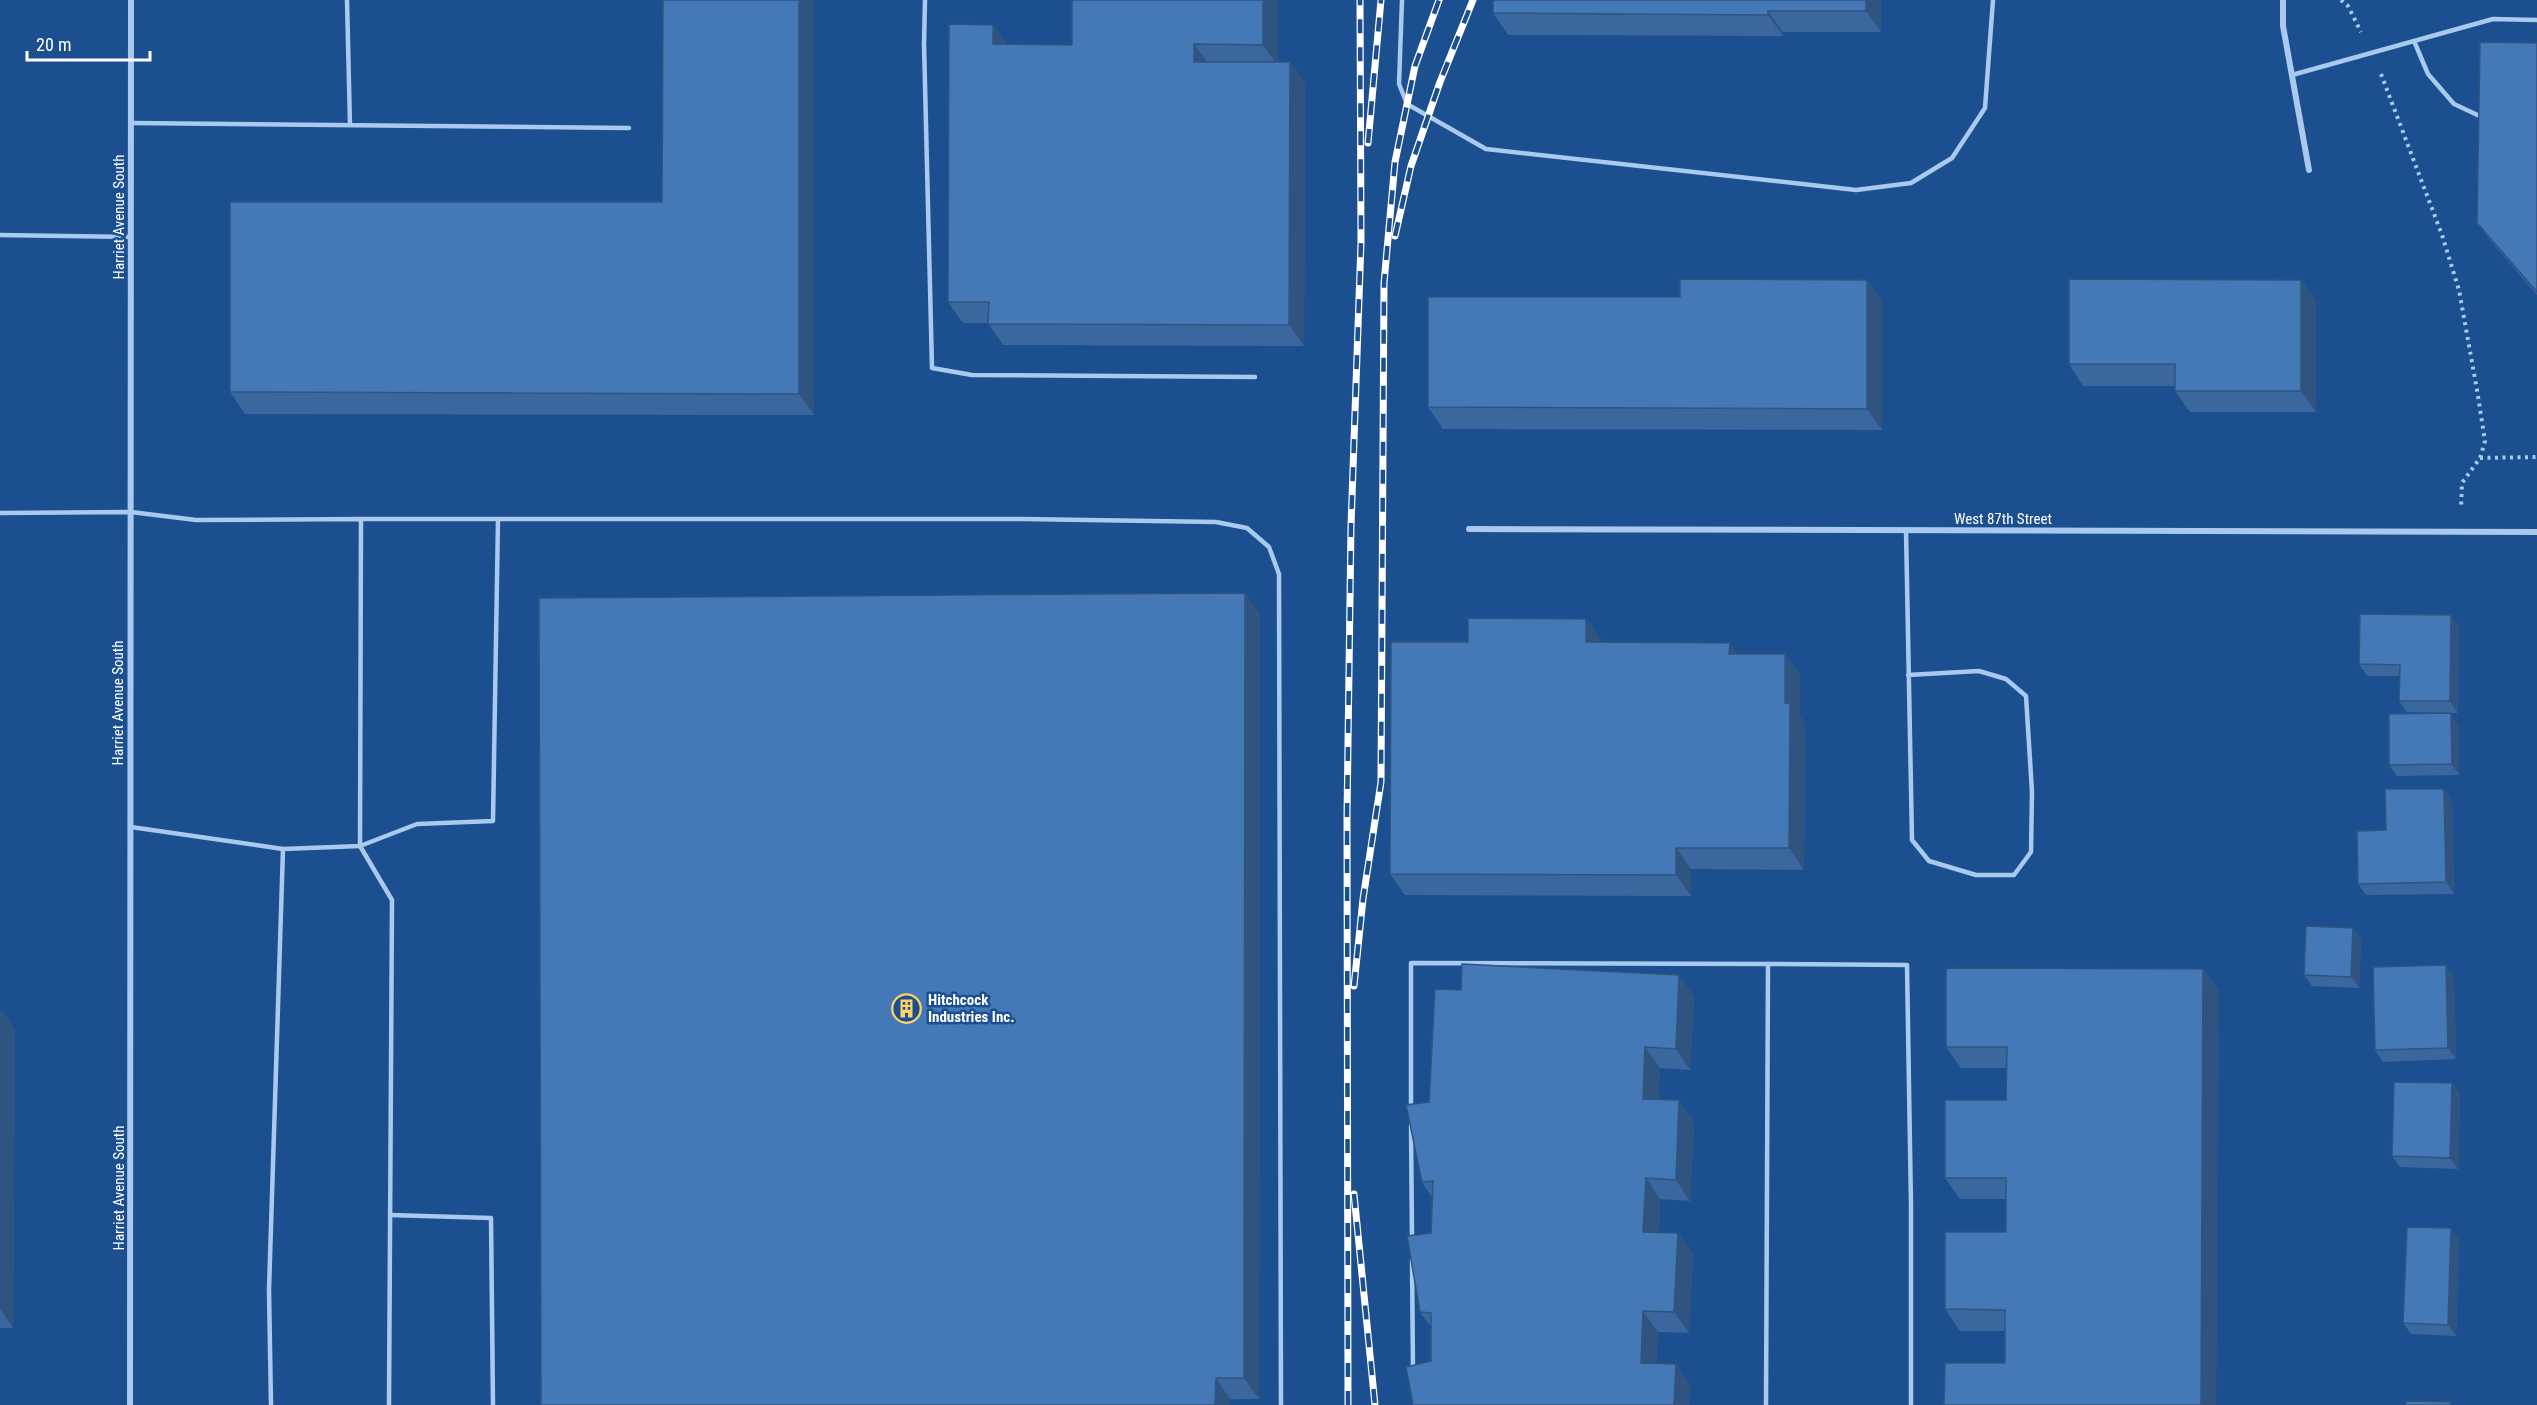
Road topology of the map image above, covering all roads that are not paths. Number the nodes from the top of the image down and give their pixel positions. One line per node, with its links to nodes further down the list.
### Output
1 (131, 0): 11 (street, Harriet Avenue South)
2 (346, 0): 12 (lane)
3 (925, 0): 17 (lane)
4 (1402, 0): 5 (lane)
5 (1993, 0)
6 (2283, 0): 9 (street)
7 (2537, 20): 8 (lane)
8 (2414, 41): 9 (lane); 10 (lane)
9 (2292, 75): 14 (street)
10 (2491, 121)
11 (131, 123): 12 (lane); 16 (street, Harriet Avenue South)
12 (350, 125): 13 (lane)
13 (629, 128)
14 (2309, 170)
15 (0, 236): 16 (lane)
16 (131, 237): 18 (street, Harriet Avenue South)
17 (1255, 377)
18 (131, 512): 19 (lane); 20 (lane); 26 (street, Harriet Avenue South)
19 (0, 513)
20 (361, 519): 21 (lane); 27 (lane)
21 (498, 519): 27 (lane); 36 (lane)
22 (1469, 529): 23 (street, West 87th Street)
23 (1906, 530): 24 (street, West 87th Street); 25 (lane)
24 (2537, 532)
25 (1908, 675): 25 (lane)
26 (131, 827): 28 (lane); 32 (street, Harriet Avenue South)
27 (360, 846): 28 (lane); 30 (lane)
28 (283, 849): 33 (lane)
29 (1768, 964): 31 (lane); 37 (lane); 38 (lane)
30 (390, 1215): 34 (lane); 35 (lane)
31 (1413, 1381)
32 (130, 1405)
33 (271, 1405)
34 (389, 1405)
35 (493, 1405)
36 (1281, 1405)
37 (1766, 1405)
38 (1911, 1405)

